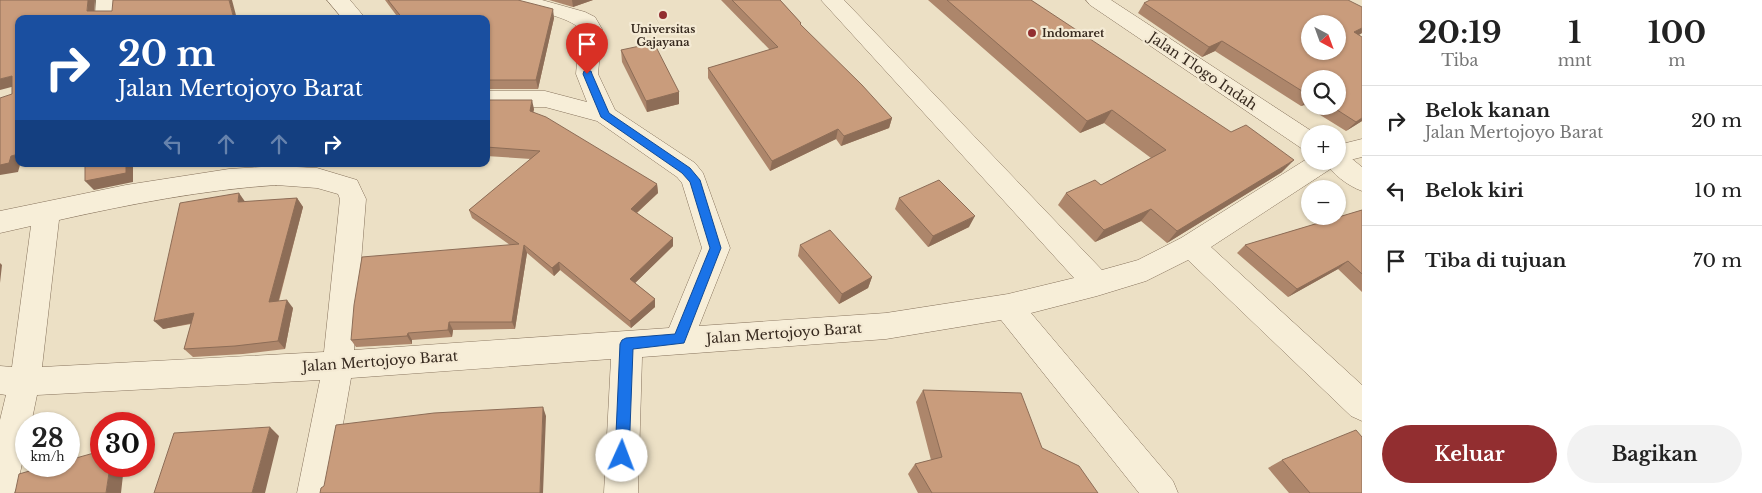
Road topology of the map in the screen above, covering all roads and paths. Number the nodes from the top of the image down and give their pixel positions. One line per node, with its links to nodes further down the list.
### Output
1 (106, 0): 6 (street)
2 (338, 0): 7 (street)
3 (519, 0): 8 (street)
4 (832, 0): 21 (street)
5 (1097, 0): 12 (street, Jalan Tlogo Indah)
6 (106, 15)
7 (351, 15)
8 (587, 74): 10 (street); 11 (street)
9 (490, 99): 10 (street)
10 (545, 99): 11 (street)
11 (605, 115): 23 (street)
12 (1301, 136)
13 (1362, 148): 14 (street)
14 (1346, 152)
15 (1346, 169): 17 (street)
16 (1309, 170): 20 (street, Jalan Mertojoyo Barat)
17 (1362, 182)
18 (46, 213): 19 (street); 25 (street); 26 (street)
19 (0, 222)
20 (1191, 246): 21 (street, Jalan Mertojoyo Barat); 27 (street)
21 (1097, 284): 22 (street, Jalan Mertojoyo Barat)
22 (1008, 306): 23 (street, Jalan Mertojoyo Barat); 31 (street)
23 (679, 339): 24 (street, Jalan Mertojoyo Barat)
24 (626, 344): 25 (street, Jalan Mertojoyo Barat); 30 (street)
25 (338, 365): 26 (street, Jalan Mertojoyo Barat); 29 (street)
26 (13, 381): 28 (street)
27 (1362, 406)
28 (0, 487)
29 (314, 493)
30 (621, 493)
31 (1161, 493)

